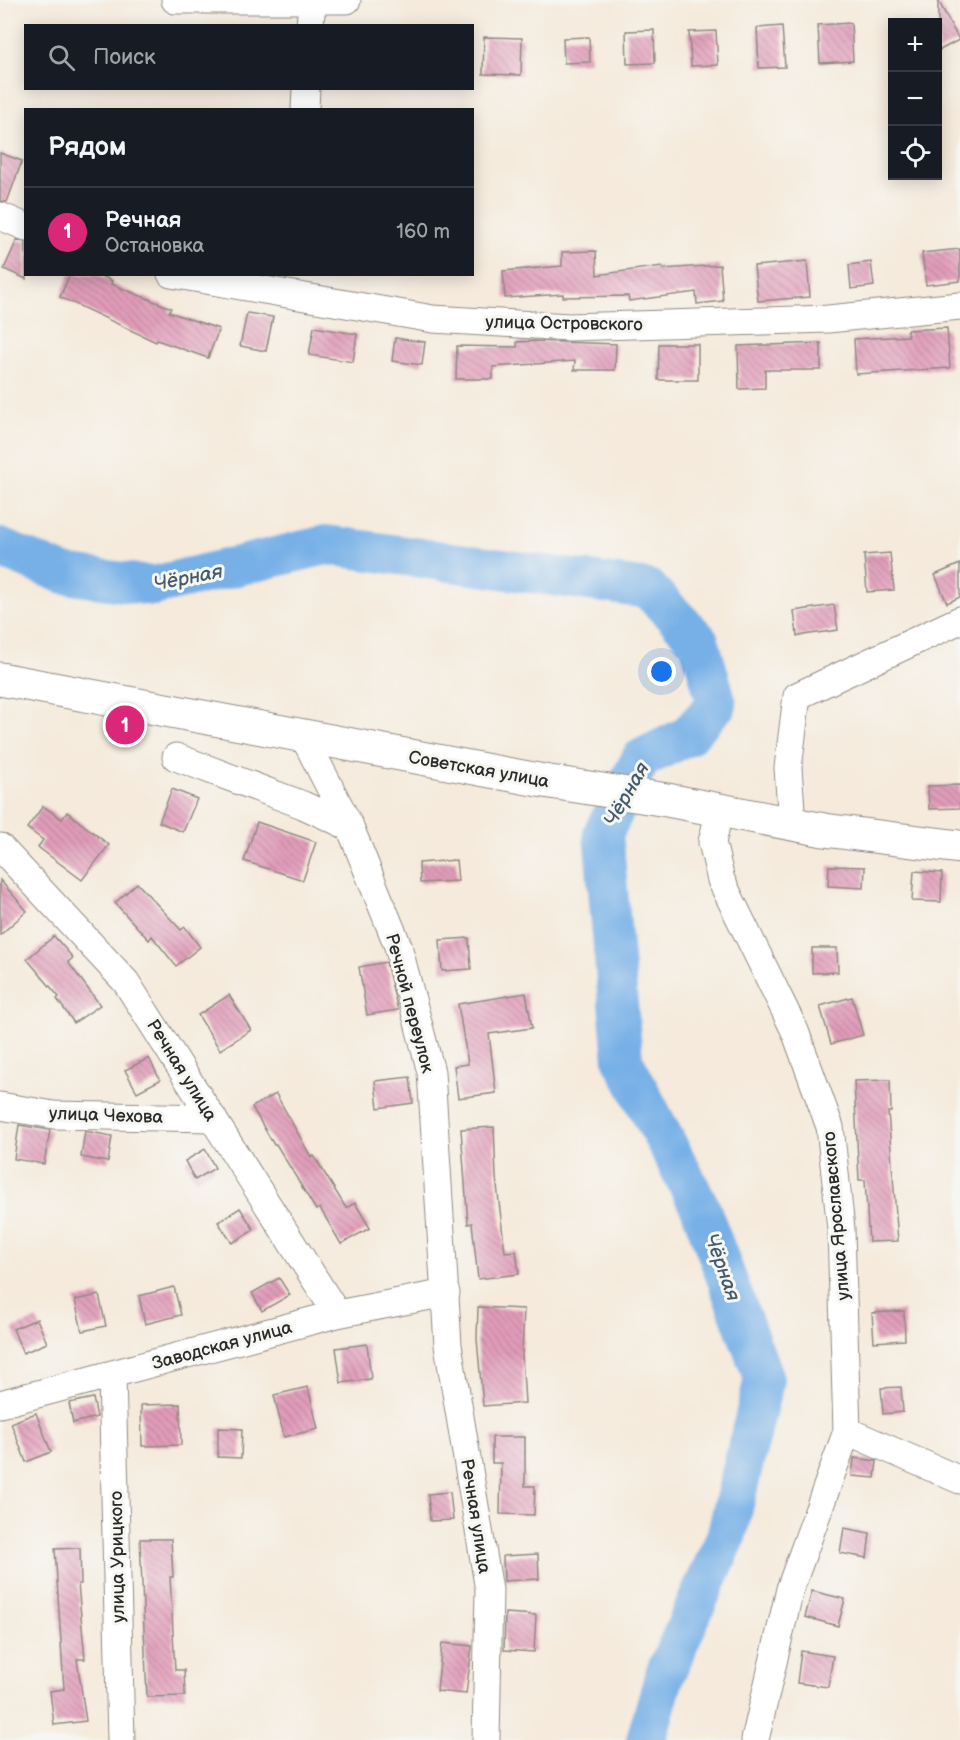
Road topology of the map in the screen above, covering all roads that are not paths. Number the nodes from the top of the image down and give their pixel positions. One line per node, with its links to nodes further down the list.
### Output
1 (175, 0): 3 (street)
2 (347, 0): 3 (street)
3 (311, 14)
4 (306, 90): 5 (street)
5 (305, 108)
6 (0, 216): 7 (street)
7 (24, 226)
8 (193, 276): 9 (street, улица Островского)
9 (294, 285): 10 (street, улица Островского)
10 (960, 306)
11 (960, 620): 16 (street)
12 (0, 679): 13 (main road, Советская улица)
13 (304, 737): 15 (main road, Советская улица); 17 (street, Речной переулок)
14 (176, 757): 17 (street)
15 (720, 810): 16 (main road, Советская улица); 26 (street, улица Ярославского)
16 (792, 824): 19 (main road, Советская улица)
17 (350, 827): 22 (street, Речной переулок)
18 (0, 846): 21 (street, Речная улица)
19 (960, 847)
20 (0, 1106): 21 (street, улица Чехова)
21 (213, 1118): 23 (street, Речная улица)
22 (446, 1293): 23 (street, Заводская улица); 29 (street, Речная улица)
23 (337, 1314): 24 (street, Заводская улица)
24 (112, 1375): 25 (street, Заводская улица); 28 (street, улица Урицкого)
25 (0, 1404)
26 (848, 1431): 27 (street); 30 (street, улица Ярославского)
27 (960, 1480)
28 (121, 1740)
29 (486, 1740)
30 (754, 1740)

